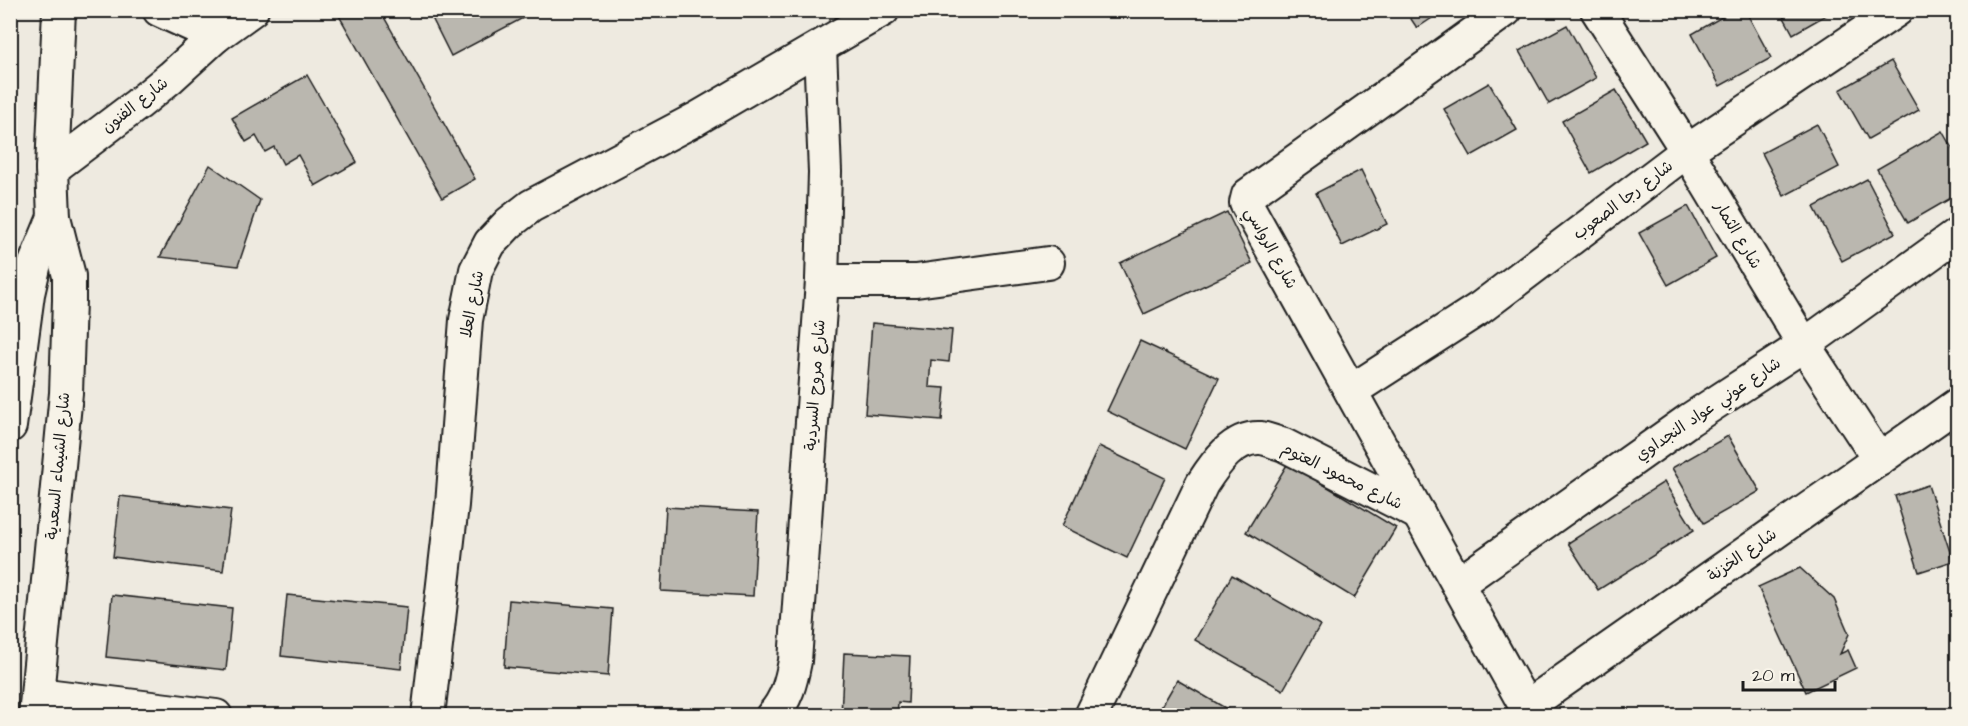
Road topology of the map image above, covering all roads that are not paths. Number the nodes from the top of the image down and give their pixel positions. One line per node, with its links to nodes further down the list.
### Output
1 (59, 10): 11 (street, شارع الشيماء السعدية)
2 (159, 10): 8 (street)
3 (252, 10): 8 (street, شارع الفنون)
4 (883, 10): 9 (street, شارع العلا)
5 (1506, 10): 17 (street, شارع الرواسي)
6 (1597, 10): 10 (street, شارع الثمار)
7 (1897, 10): 10 (street, شارع رجا الصعوب)
8 (216, 36): 11 (street, شارع الفنون)
9 (820, 48): 15 (street, شارع مروح السردية); 26 (street, شارع العلا)
10 (1688, 151): 16 (street, شارع الثمار); 17 (street, شارع رجا الصعوب)
11 (52, 169): 12 (street, شارع الشيماء السعدية)
12 (54, 217): 19 (street, شارع الشيماء السعدية); 23 (street, شارع الشيماء السعدية)
13 (1958, 234): 16 (street, شارع عوني عواد النجداوي)
14 (1048, 263): 15 (street)
15 (822, 282): 27 (street, شارع مروح السردية)
16 (1804, 345): 20 (street, شارع الثمار); 22 (street, شارع عوني عواد النجداوي)
17 (1351, 391): 21 (street, شارع الرواسي)
18 (1958, 404): 20 (street, شارع الخزنة)
19 (10, 426)
20 (1879, 460): 24 (street, شارع الخزنة)
21 (1419, 514): 22 (street, شارع محمود العتوم); 28 (street, شارع محمود العتوم)
22 (1458, 584): 24 (street, شارع محمود العتوم)
23 (36, 705): 25 (street)
24 (1529, 711)
25 (216, 716)
26 (428, 716)
27 (772, 716)
28 (1091, 716)

